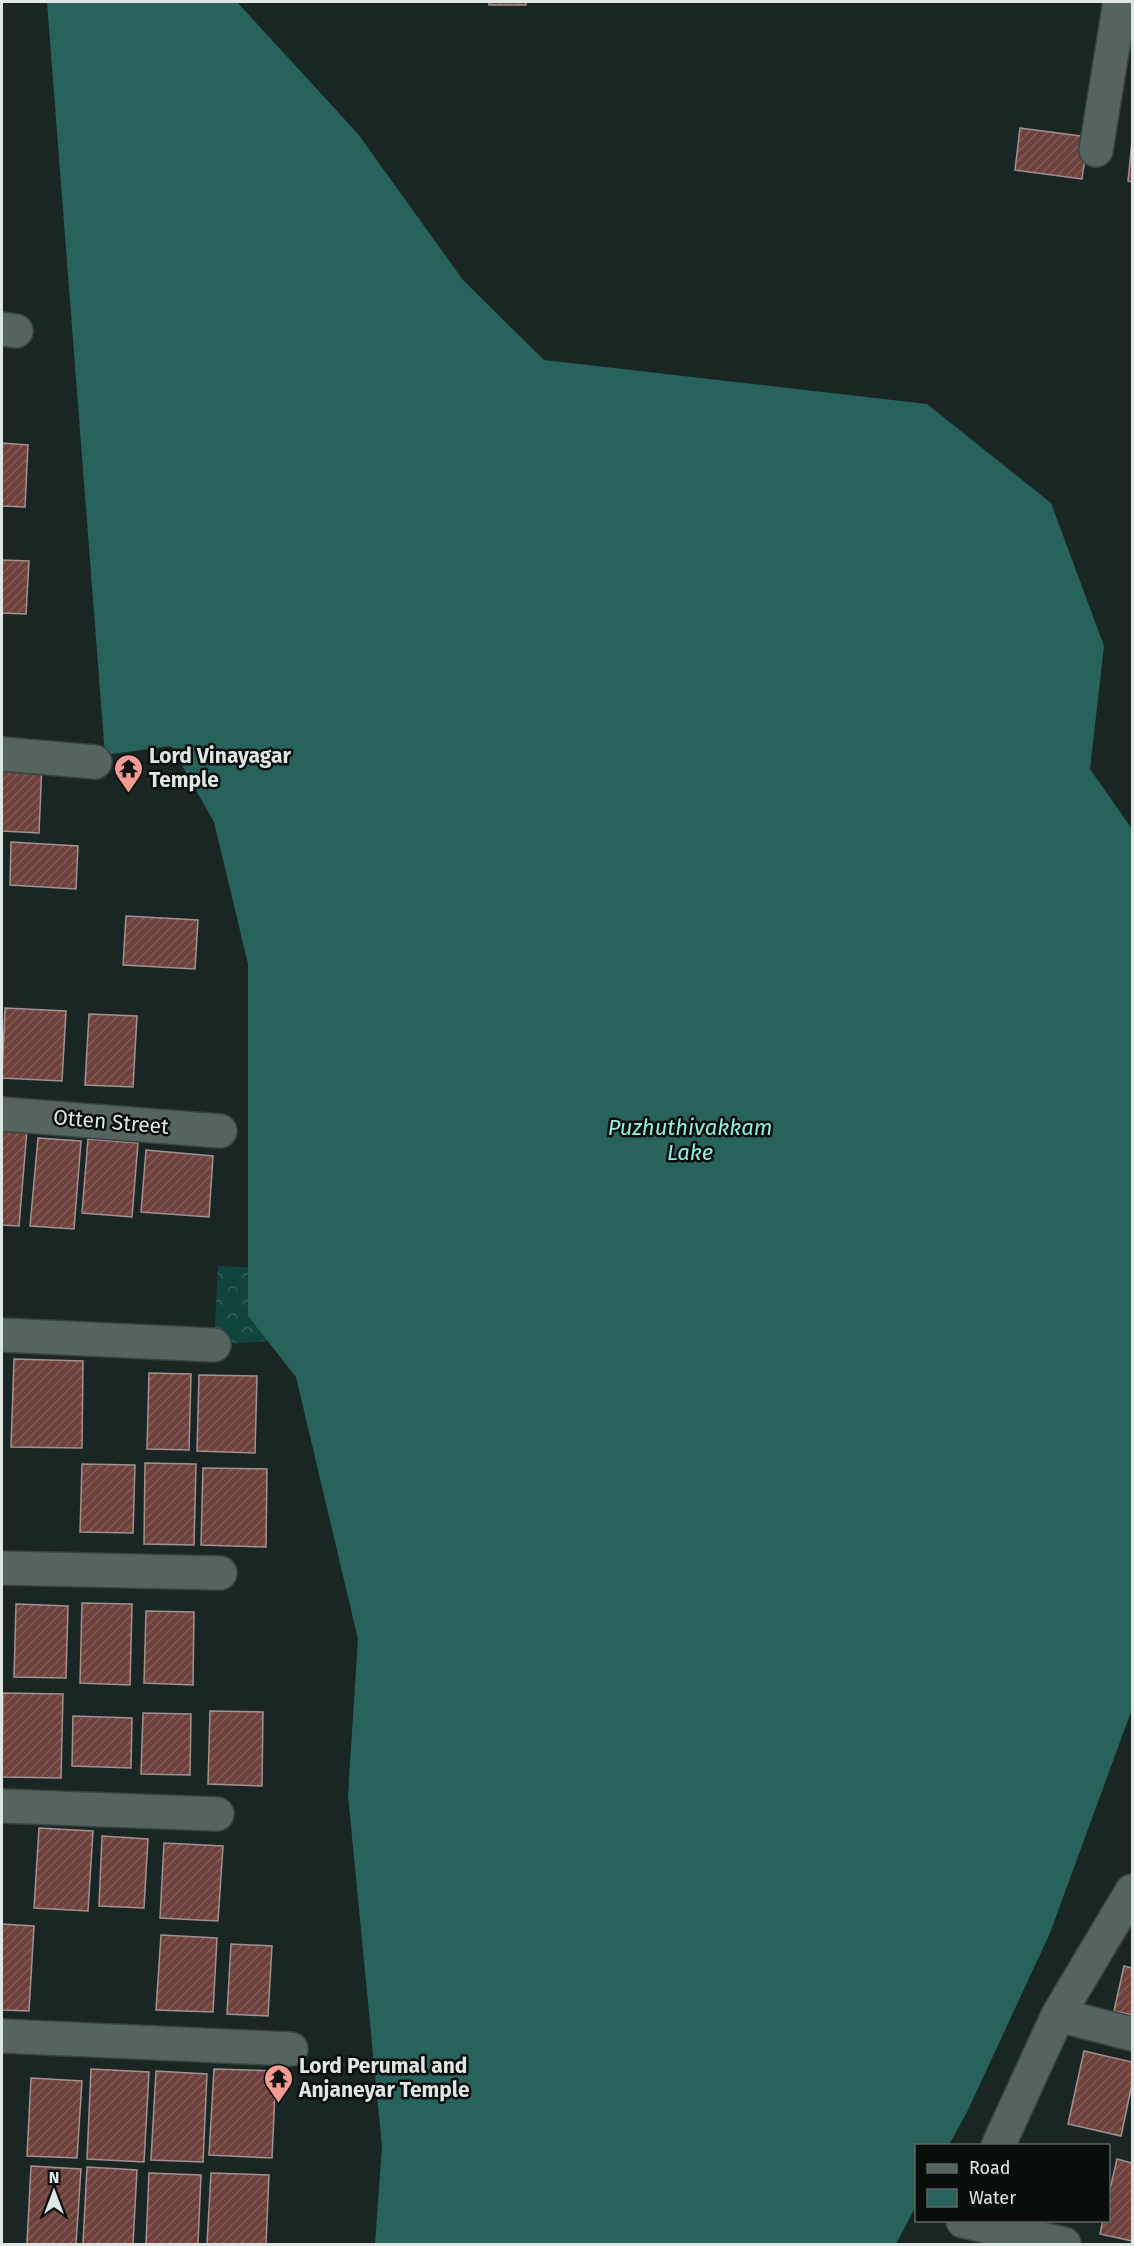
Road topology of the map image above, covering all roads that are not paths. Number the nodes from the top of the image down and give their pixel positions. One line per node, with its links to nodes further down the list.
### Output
1 (1120, 2): 2 (street)
2 (1096, 150)
3 (2, 754): 4 (street)
4 (95, 762)
5 (2, 1114): 6 (street, Otten Street)
6 (220, 1131)
7 (2, 1335): 8 (street)
8 (214, 1346)
9 (2, 1568): 10 (street)
10 (220, 1573)
11 (2, 1806): 12 (street)
12 (217, 1814)
13 (1132, 1891): 14 (street)
14 (1058, 2015): 15 (street); 18 (street)
15 (1132, 2034)
16 (2, 2036): 17 (street)
17 (291, 2049)
18 (998, 2144)
19 (958, 2229): 20 (street)
20 (1064, 2244)

